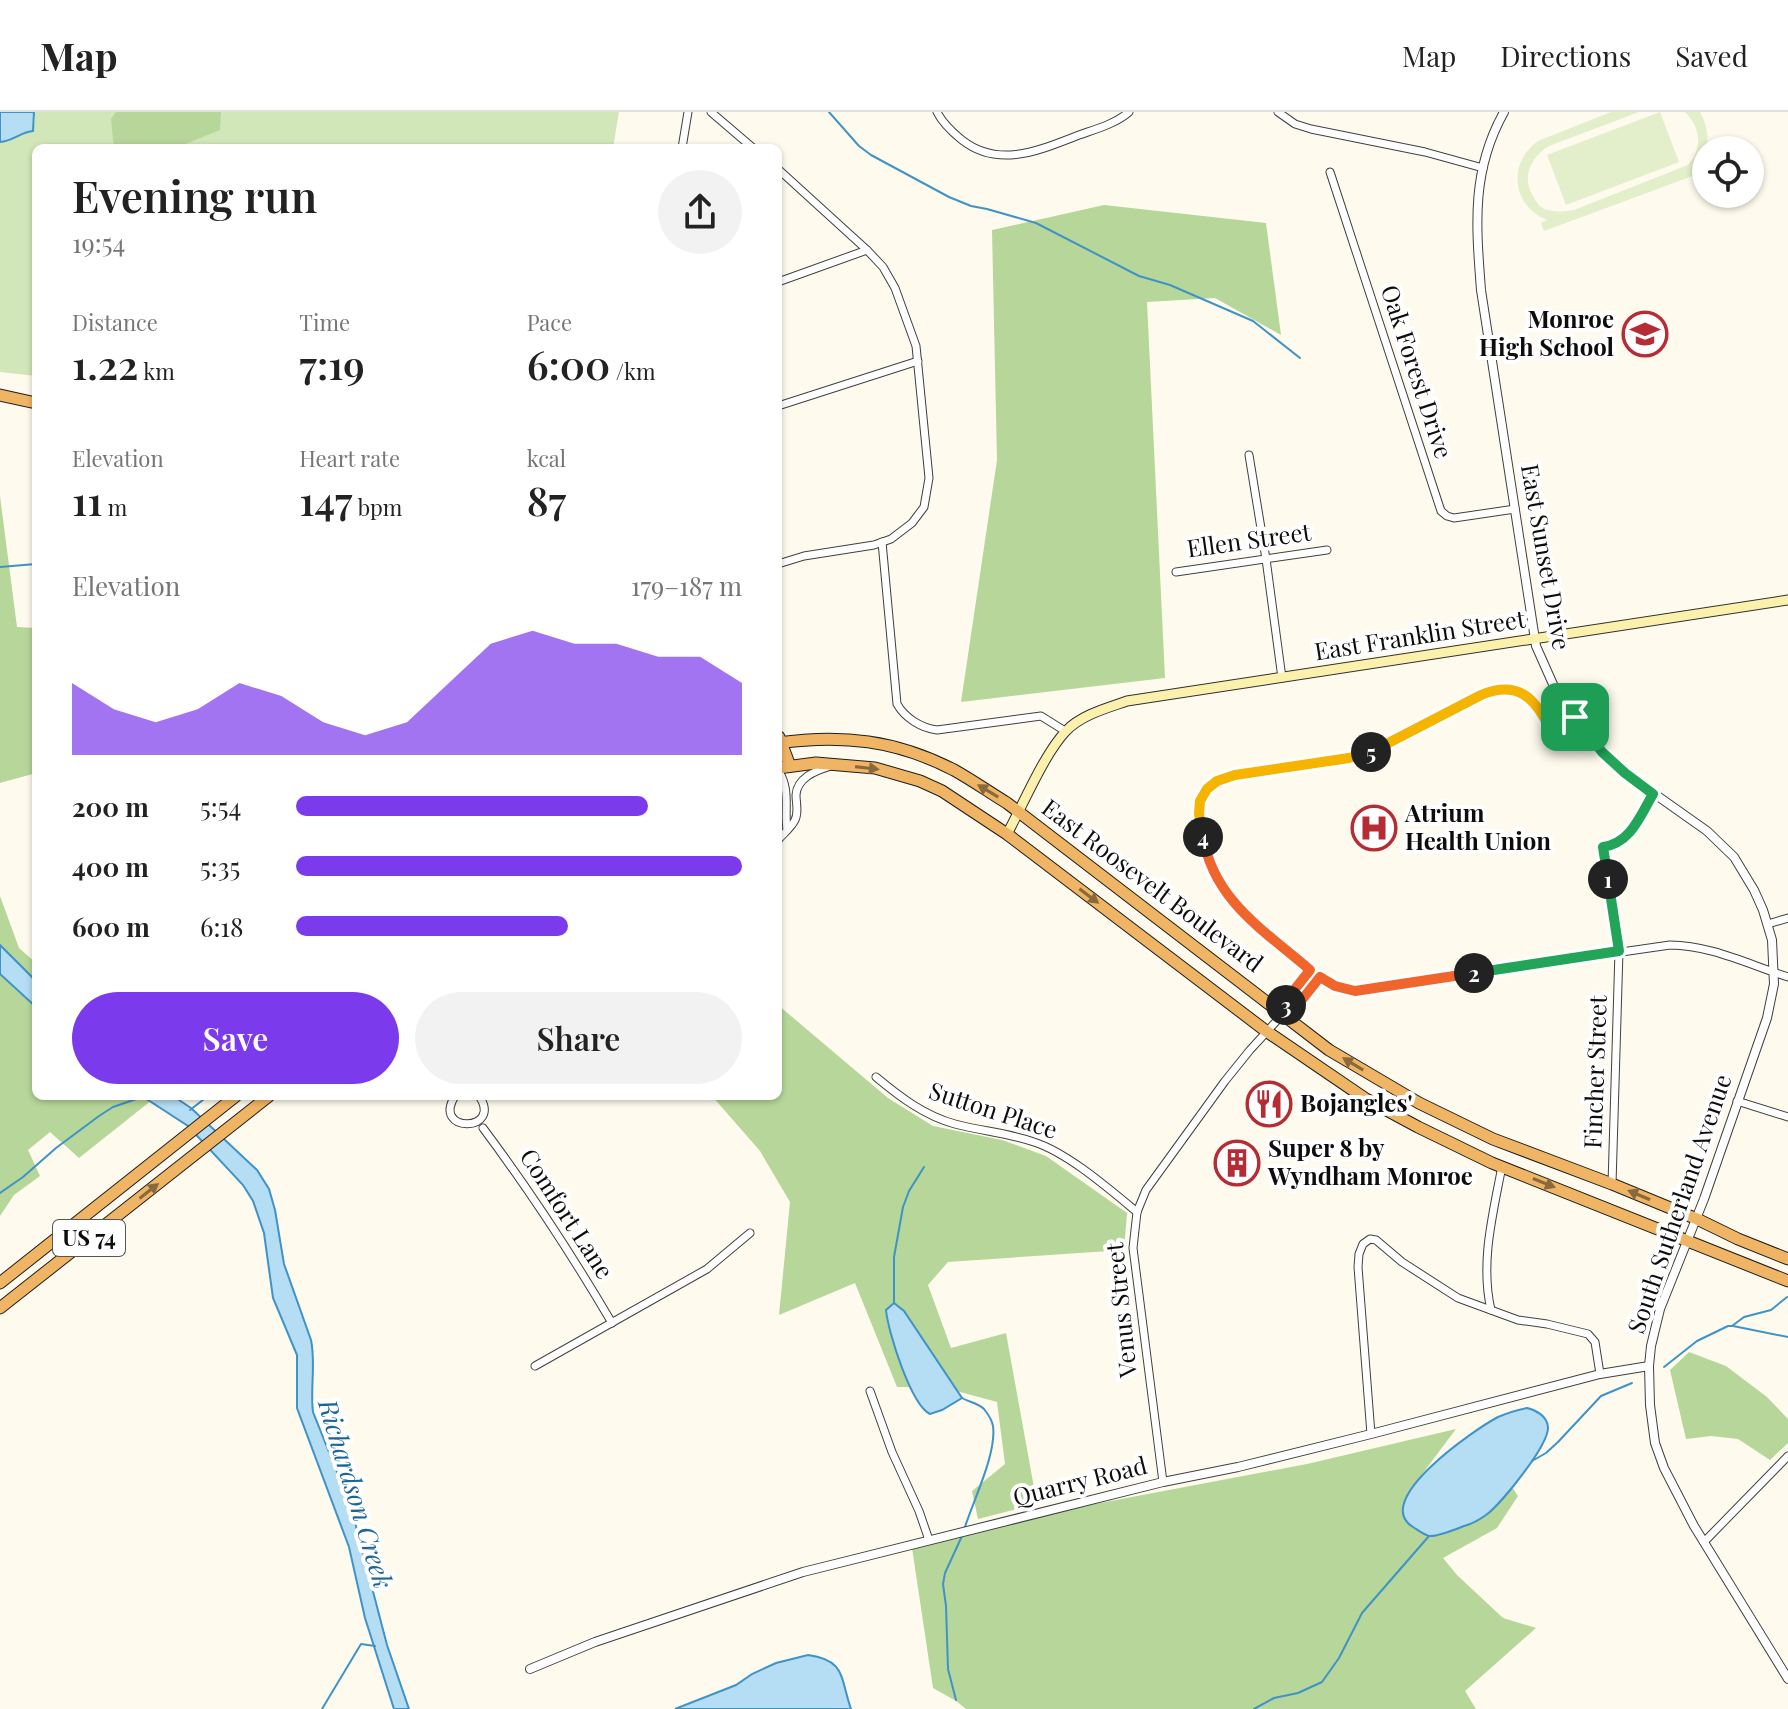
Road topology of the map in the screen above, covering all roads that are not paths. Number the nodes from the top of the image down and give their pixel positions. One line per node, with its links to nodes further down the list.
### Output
1 (688, 112): 7 (street)
2 (711, 112): 8 (street)
3 (937, 112): 4 (street)
4 (1129, 112)
5 (1278, 112): 9 (street)
6 (1504, 112): 9 (street, East Sunset Drive)
7 (683, 144)
8 (748, 144)
9 (1483, 168): 19 (street, East Sunset Drive)
10 (1330, 172): 19 (street, Oak Forest Drive)
11 (782, 173): 12 (street)
12 (867, 250): 13 (street); 14 (street)
13 (782, 281)
14 (918, 361): 17 (street); 20 (street)
15 (0, 395): 16 (highway)
16 (32, 402)
17 (782, 405)
18 (1249, 455): 22 (street)
19 (1515, 509): 26 (street, East Sunset Drive)
20 (882, 542): 23 (street); 29 (street)
21 (1327, 550): 22 (street, Ellen Street)
22 (1266, 559): 24 (street, Ellen Street); 27 (street)
23 (782, 563)
24 (1176, 572)
25 (1788, 600): 26 (main road, East Franklin Street)
26 (1534, 639): 27 (main road, East Franklin Street); 28 (street, East Sunset Drive)
27 (1282, 678): 29 (main road, East Franklin Street)
28 (1575, 717): 33 (street, East Sunset Drive); 41 (street)
29 (1065, 731): 34 (main road)
30 (782, 740): 34 (highway, East Roosevelt Boulevard, one-way to 30)
31 (834, 765): 32 (highway, East Roosevelt Boulevard); 35 (street); 36 (highway, East Roosevelt Boulevard, one-way to 36)
32 (782, 768): 35 (street)
33 (1653, 794): 39 (street, East Sunset Drive); 40 (street, Fincher Street)
34 (1019, 812): 36 (main road); 45 (highway, East Roosevelt Boulevard)
35 (787, 830): 37 (street)
36 (1007, 834): 46 (highway, East Roosevelt Boulevard, one-way to 46)
37 (782, 836)
38 (1788, 918): 39 (street)
39 (1768, 924): 42 (street, South Sutherland Avenue)
40 (1619, 951): 42 (street); 43 (street); 60 (street, Fincher Street)
41 (1310, 970): 43 (street); 45 (street)
42 (1773, 973): 44 (street); 53 (street, South Sutherland Avenue)
43 (1320, 977): 45 (street)
44 (1788, 977)
45 (1283, 1014): 46 (street, Venus Street); 60 (highway, East Roosevelt Boulevard, one-way to 45)
46 (1266, 1031): 59 (highway, East Roosevelt Boulevard); 61 (street, Venus Street)
47 (876, 1077): 61 (street, Sutton Place)
48 (231, 1100): 65 (highway, US 74)
49 (264, 1100): 70 (highway, US 74, one-way to 49)
50 (447, 1100): 54 (street)
51 (453, 1100): 54 (street)
52 (483, 1100): 56 (street, Comfort Lane)
53 (1737, 1101): 55 (street); 62 (street, South Sutherland Avenue)
54 (450, 1105): 57 (street)
55 (1788, 1117)
56 (481, 1118): 57 (street); 58 (street, Comfort Lane)
57 (469, 1125): 58 (street)
58 (483, 1128): 72 (street, Comfort Lane)
59 (1502, 1166): 64 (highway, East Roosevelt Boulevard, one-way to 64); 71 (street)
60 (1612, 1184): 62 (highway, East Roosevelt Boulevard, one-way to 60)
61 (1137, 1212): 79 (street, Venus Street)
62 (1697, 1219): 64 (street, South Sutherland Avenue); 66 (highway, East Roosevelt Boulevard)
63 (750, 1233): 72 (street)
64 (1687, 1241): 67 (highway, East Roosevelt Boulevard); 74 (street, South Sutherland Avenue)
65 (50, 1243): 68 (highway, US 74); 69 (highway)
66 (1788, 1259)
67 (1788, 1281)
68 (0, 1283)
69 (0, 1292)
70 (0, 1308)
71 (1491, 1310): 75 (street); 77 (street)
72 (612, 1323): 73 (street)
73 (535, 1366)
74 (1649, 1366): 75 (street, Quarry Road); 81 (street, South Sutherland Avenue)
75 (1600, 1374): 77 (street, Quarry Road)
76 (870, 1391): 80 (street)
77 (1371, 1434): 79 (street, Quarry Road)
78 (1788, 1456): 81 (street)
79 (1163, 1482): 80 (street, Quarry Road)
80 (929, 1540): 82 (street, Quarry Road)
81 (1704, 1542): 83 (street, South Sutherland Avenue)
82 (530, 1669)
83 (1788, 1679)

